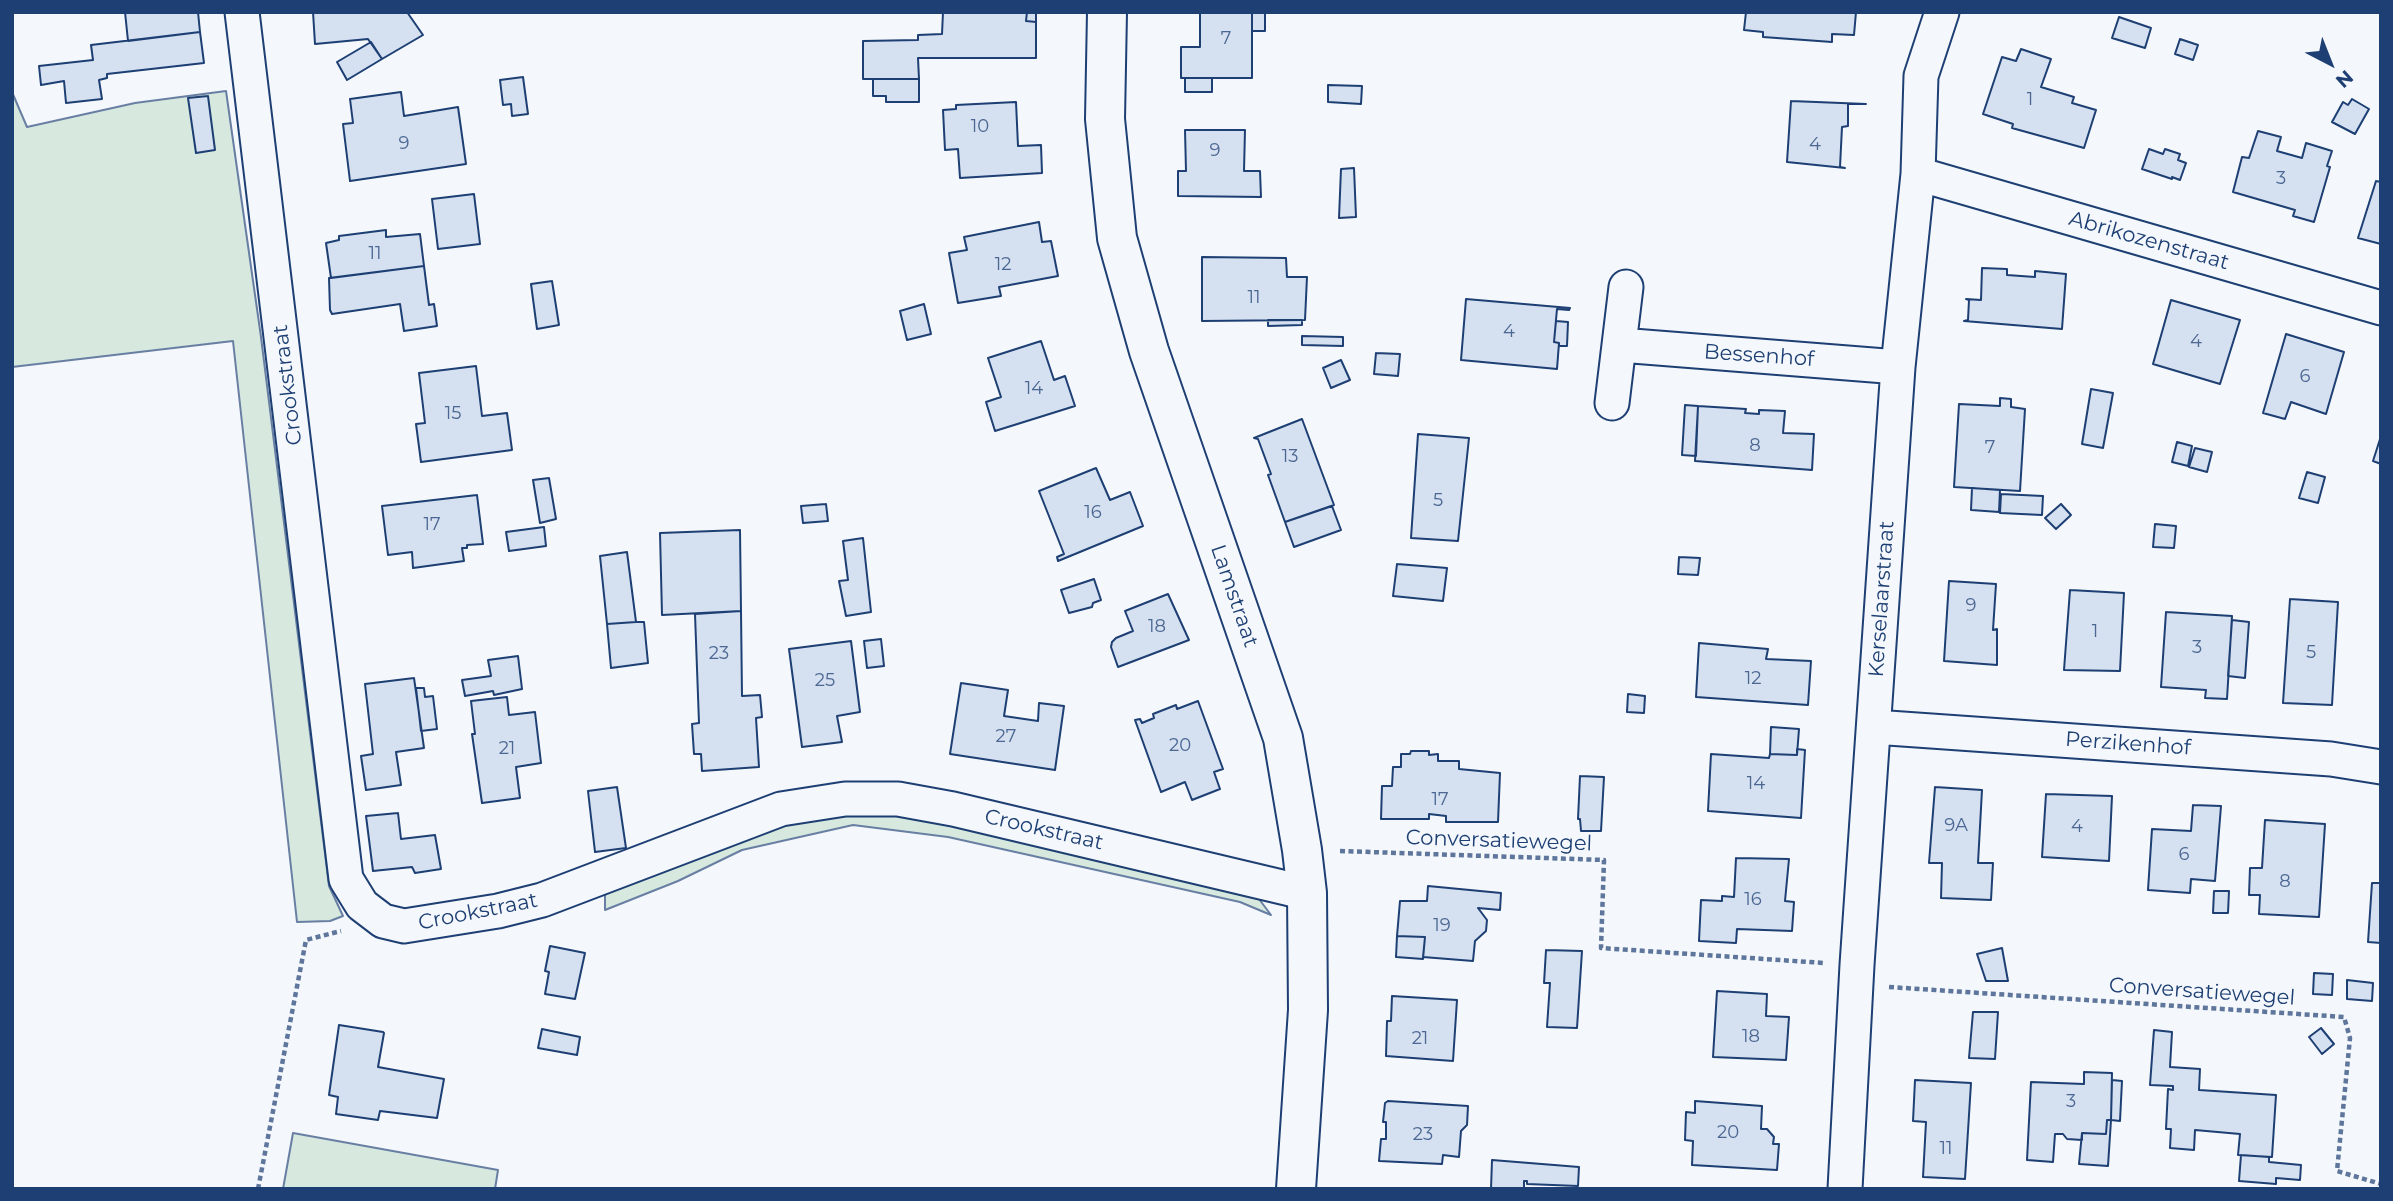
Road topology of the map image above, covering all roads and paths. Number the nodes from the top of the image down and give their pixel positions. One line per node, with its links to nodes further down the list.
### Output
1 (242, 12): 14 (street, Crookstraat)
2 (1107, 12): 12 (street, Lamstraat)
3 (1942, 12): 4 (street, Kerselaarstraat)
4 (1918, 174): 6 (street, Abrikozenstraat); 8 (street, Kerselaarstraat)
5 (1626, 287): 7 (street)
6 (2381, 308)
7 (1620, 345): 8 (street, Bessenhof); 9 (street)
8 (1898, 367): 10 (street, Kerselaarstraat)
9 (1612, 403)
10 (1874, 727): 11 (street, Perzikenhof); 15 (street, Kerselaarstraat)
11 (2381, 766)
12 (1301, 850): 13 (street, Lamstraat); 15 (path, Conversatiewegel)
13 (1307, 893): 14 (street, Crookstraat); 18 (street, Lamstraat)
14 (383, 921): 17 (path)
15 (1857, 975): 16 (path, Conversatiewegel); 19 (street, Kerselaarstraat)
16 (2381, 1184)
17 (258, 1189)
18 (1296, 1189)
19 (1844, 1189)

